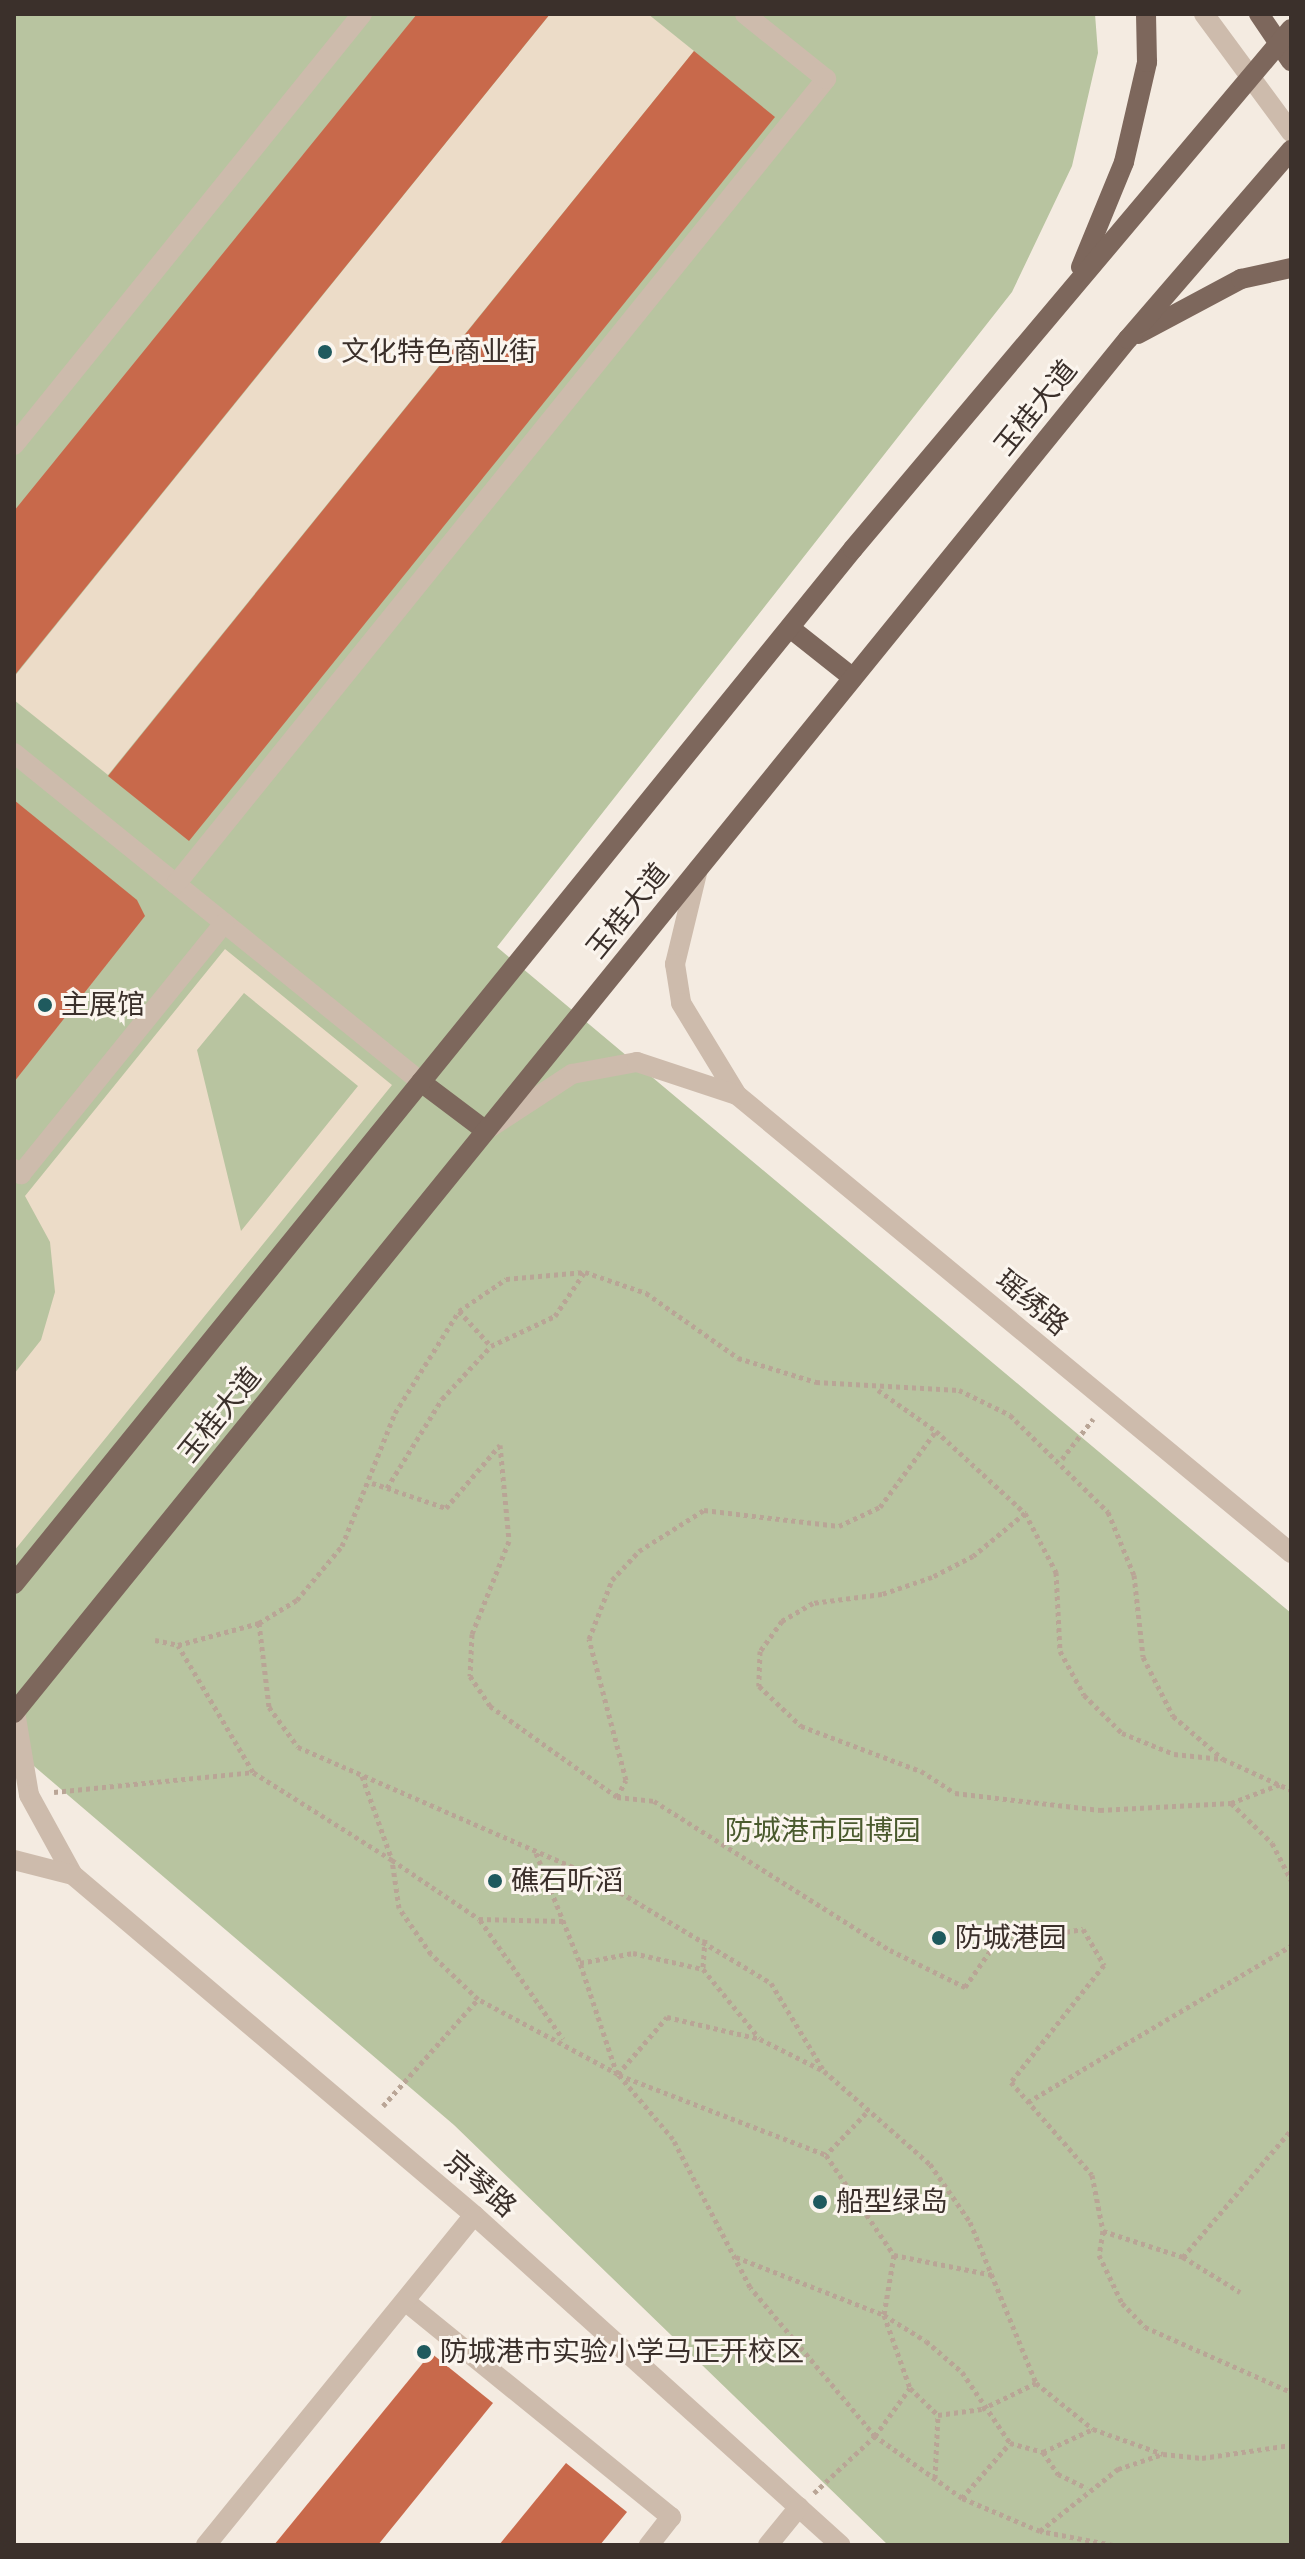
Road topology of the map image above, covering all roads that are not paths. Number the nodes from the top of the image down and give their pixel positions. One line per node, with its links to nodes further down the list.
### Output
1 (362, 14): 14 (street)
2 (745, 14): 19 (street)
3 (1146, 14): 12 (main road)
4 (1204, 14): 8 (street)
5 (1259, 14): 6 (main road)
6 (1284, 36): 7 (main road); 8 (main road, 玉桂大道)
7 (1291, 61)
8 (1246, 79): 9 (street); 12 (main road, 玉桂大道)
9 (1291, 132)
10 (1291, 150): 13 (main road, 玉桂大道)
11 (1291, 268): 13 (main road)
12 (1074, 286): 15 (main road, 玉桂大道)
13 (1128, 339): 16 (main road, 玉桂大道)
14 (14, 445)
15 (790, 628): 16 (main road); 21 (main road, 玉桂大道)
16 (853, 678): 18 (main road, 玉桂大道)
17 (14, 753): 19 (street)
18 (698, 869): 22 (street); 23 (main road, 玉桂大道)
19 (176, 884): 20 (street)
20 (224, 923): 21 (street); 24 (street)
21 (421, 1082): 23 (main road); 26 (main road, 玉桂大道)
22 (737, 1095): 23 (street); 25 (street, 瑶绣路)
23 (486, 1131): 27 (main road, 玉桂大道)
24 (14, 1169)
25 (1291, 1553)
26 (14, 1584)
27 (14, 1712): 29 (street)
28 (14, 1860): 29 (street)
29 (73, 1875): 30 (street, 京琴路)
30 (474, 2215): 31 (street); 32 (street, 京琴路)
31 (405, 2301): 33 (street); 34 (street)
32 (799, 2507): 35 (street); 36 (street, 京琴路)
33 (206, 2545)
34 (649, 2545)
35 (768, 2545)
36 (840, 2545)

